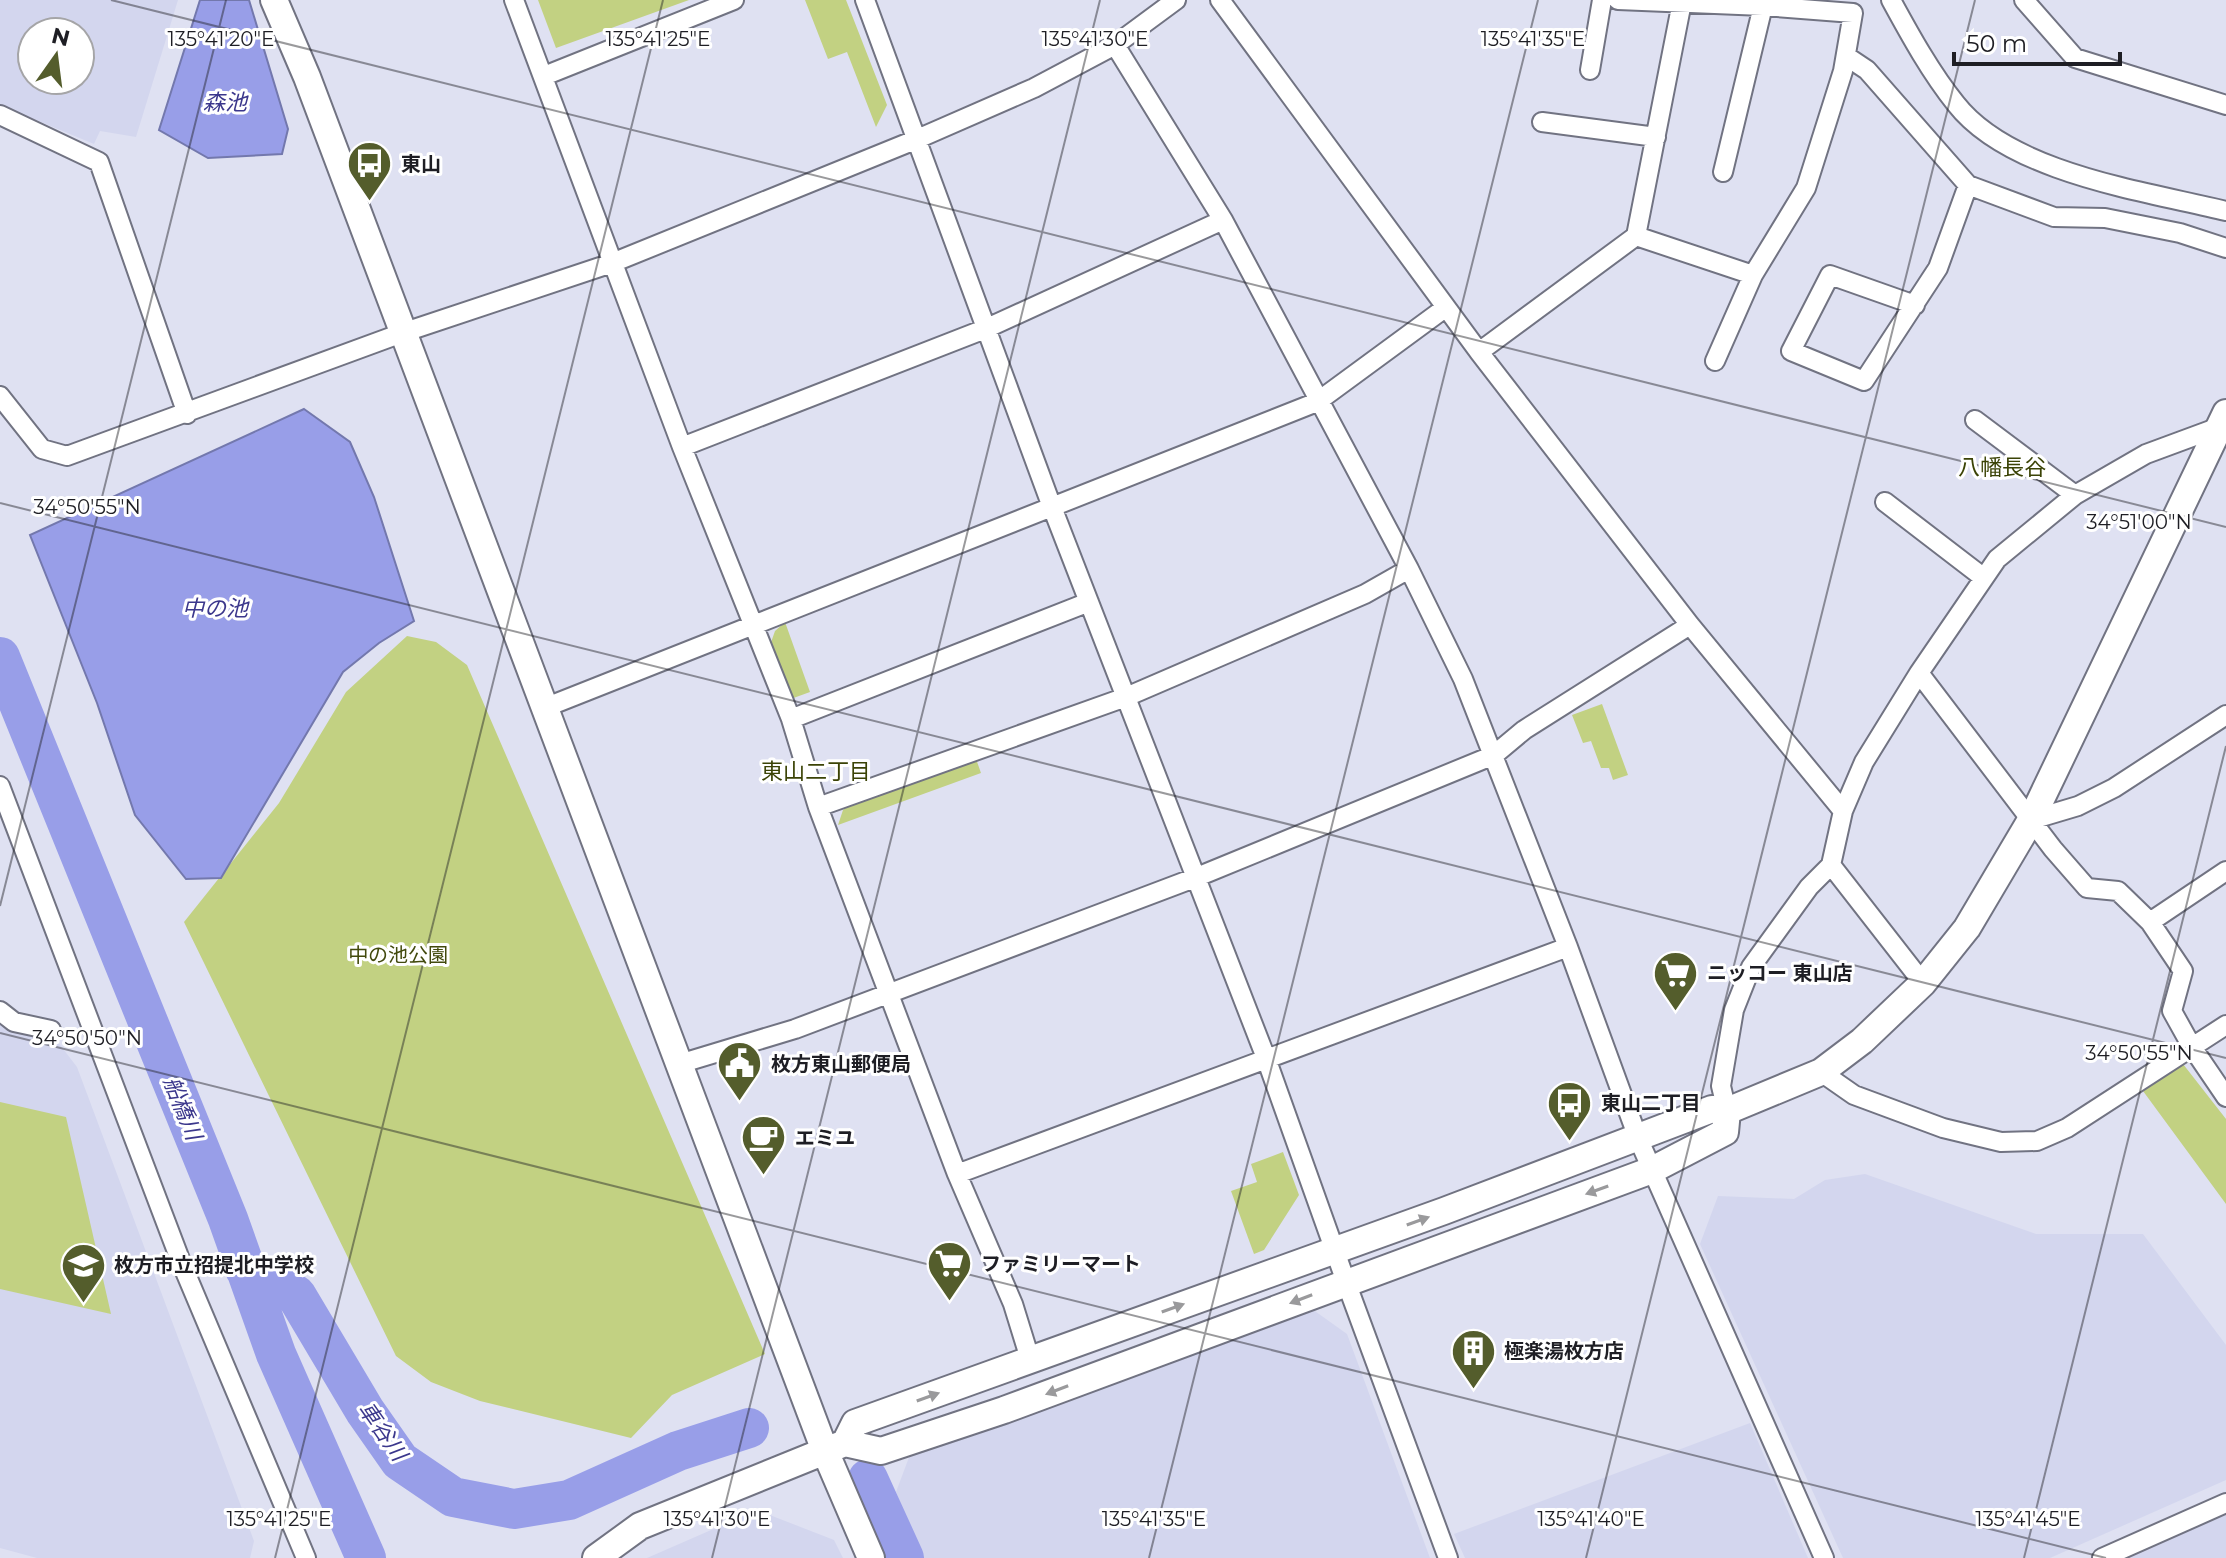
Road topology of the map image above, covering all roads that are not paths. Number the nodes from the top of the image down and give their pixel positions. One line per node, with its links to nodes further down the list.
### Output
1 (274, 0): 35 (street)
2 (514, 0): 18 (street)
3 (734, 0): 18 (street)
4 (865, 0): 23 (street)
5 (1176, 0): 15 (street)
6 (1220, 0): 33 (street)
7 (1602, 0): 17 (street)
8 (1618, 0): 9 (street)
9 (1631, 0): 12 (street)
10 (1891, 0): 26 (street)
11 (2024, 0): 19 (street)
12 (1682, 2): 13 (street); 22 (street)
13 (1762, 3): 14 (street); 24 (street)
14 (1812, 5): 16 (street)
15 (1115, 45): 23 (street); 27 (street)
16 (1846, 56): 25 (street); 31 (street)
17 (1590, 70)
18 (544, 76): 30 (street)
19 (2226, 105)
20 (0, 115): 40 (street)
21 (1542, 122): 22 (street)
22 (1656, 137): 28 (street)
23 (915, 140): 30 (street); 34 (street)
24 (1723, 172)
25 (1968, 185): 29 (street); 32 (street)
26 (2226, 211)
27 (1223, 220): 34 (street); 39 (street)
28 (1636, 236): 31 (street); 36 (street)
29 (2226, 248)
30 (612, 263): 35 (street); 43 (street)
31 (1753, 275): 37 (street)
32 (1915, 305): 32 (street)
33 (1445, 308): 36 (street); 39 (street)
34 (985, 329): 43 (street); 46 (street)
35 (402, 333): 40 (street); 54 (street)
36 (1479, 352): 51 (street)
37 (1715, 361)
38 (0, 396): 40 (street)
39 (1317, 402): 46 (street); 47 (street)
40 (187, 414)
41 (1975, 420): 44 (street)
42 (2223, 420): 44 (street); 61 (street)
43 (682, 447): 50 (street)
44 (2075, 495): 48 (street)
45 (1885, 502): 48 (street)
46 (1052, 507): 49 (street); 50 (street)
47 (1409, 569): 53 (street); 57 (street)
48 (1984, 578): 52 (street)
49 (1089, 602): 53 (street); 56 (street)
50 (753, 624): 54 (street); 56 (street)
51 (1690, 625): 57 (street); 60 (street)
52 (1919, 673): 60 (street); 61 (street)
53 (1126, 697): 59 (street); 64 (street)
54 (544, 708): 74 (street)
55 (2226, 715): 61 (street)
56 (791, 719): 59 (street)
57 (1494, 755): 64 (street); 66 (street)
58 (0, 786): 86 (street)
59 (818, 807): 68 (street)
60 (1843, 811): 62 (street)
61 (2031, 820): 65 (street); 67 (street)
62 (1831, 865): 67 (street); 77 (street)
63 (2226, 871): 65 (street)
64 (1197, 877): 68 (street); 73 (street)
65 (2150, 922): 72 (street)
66 (1568, 947): 73 (street); 78 (street)
67 (1923, 983): 75 (street)
68 (889, 992): 74 (street); 80 (street)
69 (0, 1011): 71 (street)
70 (2226, 1025): 72 (street)
71 (51, 1030)
72 (2192, 1047): 75 (street); 76 (street)
73 (1266, 1058): 80 (street); 81 (street)
74 (679, 1064): 84 (street)
75 (1821, 1072): 77 (street)
76 (2226, 1097)
77 (1727, 1111): 78 (street); 79 (street)
78 (1638, 1138): 79 (street); 81 (street, one-way to 78)
79 (1652, 1170): 82 (street, one-way to 82); 90 (street)
80 (957, 1174): 83 (street)
81 (1335, 1250): 82 (street); 83 (street, one-way to 81)
82 (1346, 1282): 84 (street, one-way to 84); 89 (street)
83 (1030, 1359): 84 (street, one-way to 83)
84 (835, 1447): 87 (street); 88 (street)
85 (2226, 1503): 91 (street)
86 (306, 1558)
87 (596, 1558)
88 (871, 1558)
89 (1448, 1558)
90 (1824, 1558)
91 (2102, 1558)

